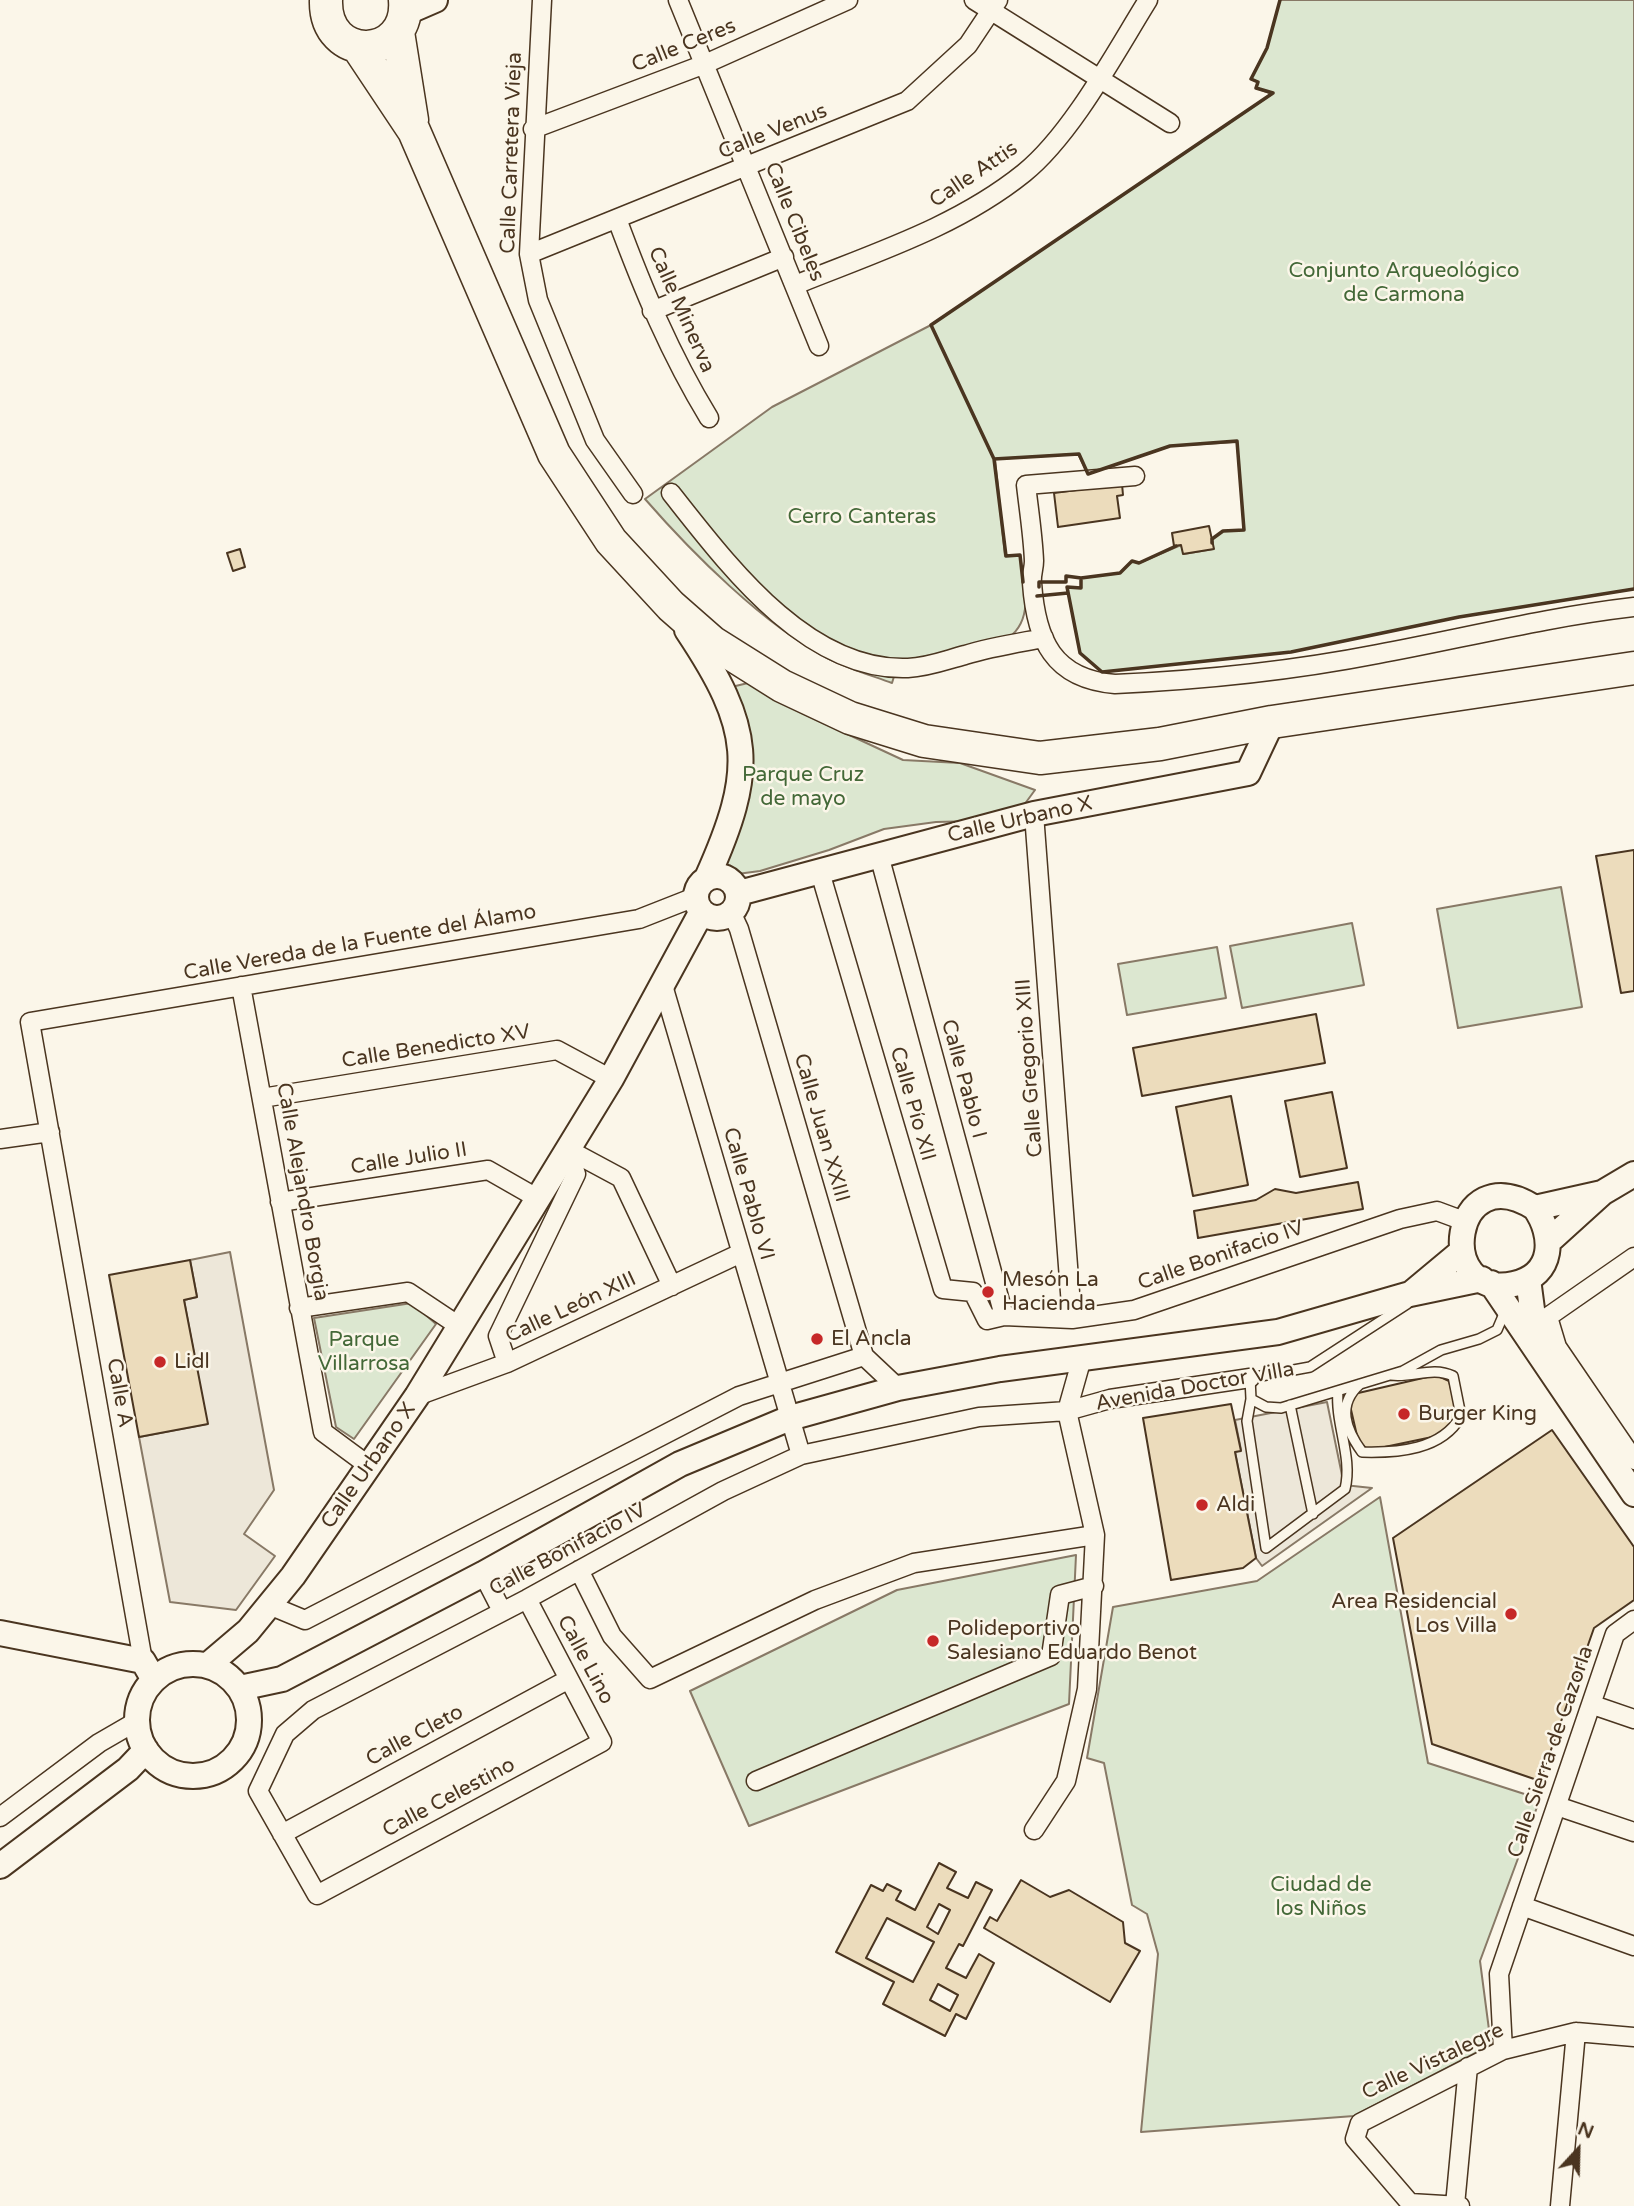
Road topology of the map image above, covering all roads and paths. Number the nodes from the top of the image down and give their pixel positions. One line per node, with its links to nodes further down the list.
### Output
1 (326, 0): 10 (highway)
2 (435, 0): 9 (street)
3 (542, 0): 14 (street, Calle Carretera Vieja)
4 (678, 0): 11 (street, Calle Cibeles)
5 (849, 0): 11 (street, Calle Ceres)
6 (974, 0): 8 (street)
7 (1148, 0): 12 (street, Calle Attis)
8 (995, 5): 12 (street); 16 (street, Calle Venus)
9 (403, 15): 10 (highway); 15 (highway)
10 (358, 47): 15 (highway)
11 (705, 64): 14 (street, Calle Ceres); 16 (street, Calle Cibeles)
12 (1100, 77): 13 (street); 20 (street, Calle Attis)
13 (1170, 123)
14 (533, 129): 18 (street, Calle Carretera Vieja)
15 (414, 131): 27 (highway)
16 (748, 167): 17 (street, Calle Venus); 19 (street, Calle Cibeles)
17 (617, 219): 18 (street, Calle Venus); 21 (street, Calle Minerva)
18 (529, 254): 26 (street, Calle Carretera Vieja)
19 (784, 257): 20 (street, Calle Cibeles); 21 (street)
20 (795, 285): 22 (street, Calle Cibeles)
21 (652, 311): 23 (street, Calle Minerva)
22 (819, 346)
23 (709, 418)
24 (1135, 476): 29 (street)
25 (671, 493): 29 (street)
26 (633, 494)
27 (671, 606): 31 (highway); 35 (street, Calle Urbano X)
28 (1634, 607): 29 (street)
29 (1044, 638)
30 (1627, 667): 31 (highway)
31 (1272, 722): 32 (street, Calle Urbano X)
32 (1034, 814): 33 (street, Calle Urbano X); 62 (street, Calle Gregorio XIII)
33 (879, 855): 34 (street, Calle Urbano X); 61 (street, Calle Pablo I)
34 (820, 872): 36 (street, Calle Urbano X); 61 (street, Calle Pío XII)
35 (701, 896): 36 (street, Calle Urbano X); 36 (street); 37 (street, Calle Urbano X); 38 (street, Calle Vereda de la Fuente del Álamo)
36 (735, 904): 66 (street, Calle Juan XXIII)
37 (662, 982): 40 (street, Calle Urbano X); 53 (street, Calle Pablo VI)
38 (241, 986): 39 (street, Calle Vereda de la Fuente del Álamo); 41 (street, Calle Alejandro Borgia)
39 (30, 1022): 42 (street, Calle A)
40 (611, 1079): 41 (street, Calle Benedicto XV); 44 (street, Calle Urbano X)
41 (261, 1098): 48 (street, Calle Alejandro Borgia)
42 (51, 1132): 43 (street); 96 (street, Calle A)
43 (0, 1139)
44 (567, 1149): 47 (street, Calle Urbano X); 57 (street); 68 (street)
45 (1634, 1174): 46 (street)
46 (1602, 1193): 49 (street); 51 (street)
47 (537, 1198): 48 (street, Calle Julio II); 64 (street, Calle Urbano X)
48 (280, 1202): 60 (street, Calle Alejandro Borgia)
49 (1535, 1208): 50 (street); 51 (street)
50 (1464, 1221): 52 (street); 62 (street, Calle Bonifacio IV)
51 (1549, 1241): 55 (street)
52 (1461, 1252): 56 (street); 58 (street)
53 (741, 1254): 57 (street, Calle León XIII); 71 (street, Calle Pablo VI)
54 (1634, 1257): 63 (street)
55 (1528, 1279): 56 (street); 63 (street)
56 (1487, 1281): 58 (street); 59 (street)
57 (672, 1286): 68 (street, Calle León XIII)
58 (1419, 1293): 67 (street); 70 (lane, Avenida Doctor Villa)
59 (1507, 1307): 65 (street); 69 (lane)
60 (299, 1308): 64 (street); 82 (street, Calle Alejandro Borgia)
61 (995, 1318): 62 (street, Calle Bonifacio IV)
62 (1072, 1319)
63 (1541, 1322): 65 (street); 80 (street)
64 (459, 1326): 75 (street, Calle Urbano X)
65 (1538, 1355): 83 (street)
66 (864, 1356): 71 (street); 73 (street)
67 (1082, 1358): 73 (street); 78 (street)
68 (507, 1363): 75 (street, Calle León XIII)
69 (1391, 1375): 72 (lane); 72 (lane)
70 (1250, 1378): 76 (lane); 78 (street, Avenida Doctor Villa)
71 (779, 1382): 79 (street, Calle Pablo VI); 90 (street)
72 (1360, 1384): 74 (lane)
73 (898, 1388): 79 (street)
74 (1338, 1391): 77 (lane); 84 (lane)
75 (418, 1396): 82 (street, Calle Urbano X)
76 (1251, 1399): 77 (lane); 84 (lane)
77 (1290, 1405): 84 (lane)
78 (1067, 1410): 81 (street, Calle Bonifacio IV); 85 (street)
79 (790, 1418): 81 (street, Calle Pablo VI); 87 (street)
80 (1631, 1450)
81 (801, 1455): 86 (street, Calle Bonifacio IV)
82 (369, 1466): 90 (street, Calle Urbano X)
83 (1634, 1494)
84 (1313, 1514)
85 (1095, 1535): 86 (street); 88 (street)
86 (579, 1570): 89 (street, Calle Bonifacio IV)
87 (482, 1574): 91 (street); 97 (street)
88 (1094, 1586): 106 (street); 109 (street)
89 (527, 1599): 91 (street, Calle Bonifacio IV); 98 (street, Calle Lino)
90 (268, 1605): 93 (street, Calle Urbano X)
91 (502, 1611): 111 (street, Calle Bonifacio IV)
92 (1634, 1620): 100 (street, Calle Sierra de Cazorla)
93 (248, 1631): 95 (street); 99 (street)
94 (0, 1633): 96 (street)
95 (208, 1665): 96 (street); 99 (street)
96 (148, 1670): 102 (street)
97 (282, 1679): 99 (street); 103 (street)
98 (569, 1679): 104 (street, Calle Lino); 111 (street, Calle Cleto)
99 (236, 1684): 103 (street)
100 (1593, 1705): 101 (street); 107 (street, Calle Sierra de Cazorla)
101 (1634, 1719)
102 (137, 1721): 105 (street); 108 (street)
103 (250, 1721): 105 (street)
104 (602, 1742): 113 (street, Calle Celestino)
105 (146, 1750): 112 (street)
106 (756, 1781)
107 (1557, 1806): 110 (street); 114 (street, Calle Sierra de Cazorla)
108 (0, 1817)
109 (1034, 1830)
110 (1634, 1832)
111 (282, 1833): 113 (street, Calle Bonifacio IV)
112 (0, 1866)
113 (317, 1895)
114 (1522, 1906): 115 (street); 118 (street, Calle Sierra de Cazorla)
115 (1634, 1946)
116 (1576, 2032): 117 (street, Calle Vistalegre); 118 (street, Calle Vistalegre); 121 (street)
117 (1634, 2037)
118 (1503, 2050): 119 (street, Calle Vistalegre)
119 (1468, 2067): 120 (street); 120 (street, Calle Vistalegre)
120 (1457, 2205)
121 (1560, 2206)

